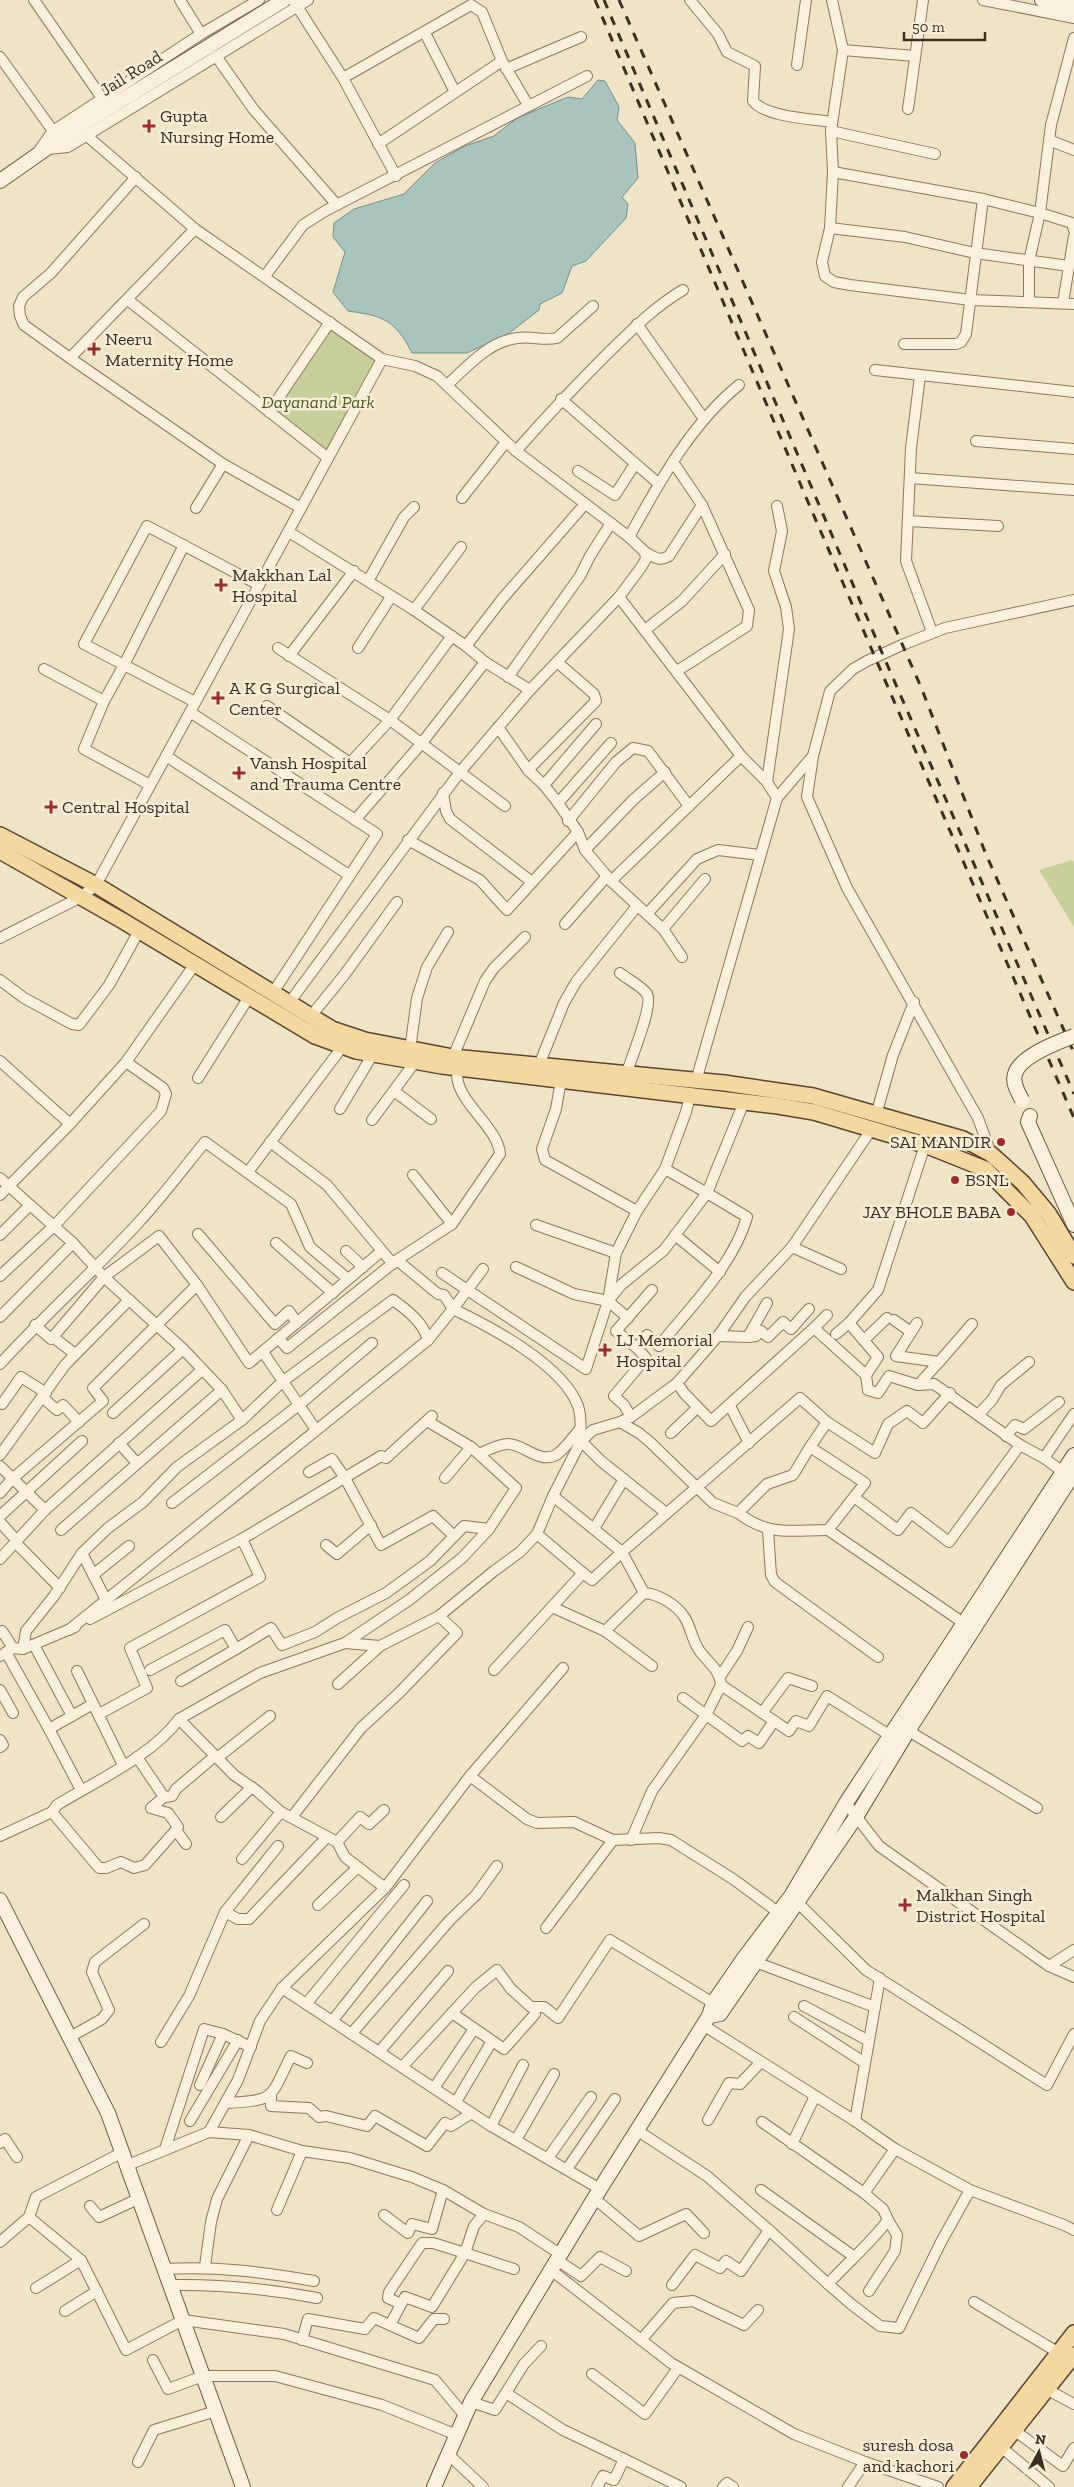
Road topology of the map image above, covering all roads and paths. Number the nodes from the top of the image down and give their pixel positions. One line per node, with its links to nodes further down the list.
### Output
1 (34, 0): 26 (street)
2 (180, 0): 14 (street)
3 (259, 0): 14 (street)
4 (308, 0): 11 (street)
5 (690, 0): 29 (street)
6 (806, 0): 22 (street)
7 (832, 0): 17 (street)
8 (923, 0): 19 (street)
9 (984, 0): 12 (street)
10 (1042, 0): 12 (street)
11 (291, 2): 18 (street); 24 (street); 35 (street, Jail Road)
12 (1072, 10)
13 (425, 33): 21 (street); 24 (street); 25 (street)
14 (201, 34): 26 (street)
15 (581, 37): 21 (street)
16 (1074, 38): 32 (street)
17 (843, 50): 19 (street); 29 (street)
18 (216, 56): 31 (street); 42 (street)
19 (915, 56): 28 (street)
20 (0, 57): 30 (street)
21 (504, 65): 25 (street); 27 (street)
22 (797, 65)
23 (587, 76): 27 (street)
24 (343, 78): 33 (street)
25 (455, 92): 33 (street)
26 (102, 98): 30 (street)
27 (528, 105): 38 (street)
28 (908, 108)
29 (832, 127): 36 (street); 37 (street)
30 (53, 131): 35 (street)
31 (86, 135): 35 (street); 39 (street)
32 (1049, 140): 34 (street); 43 (street)
33 (378, 144): 38 (street)
34 (1074, 150)
35 (41, 152): 40 (street, Jail Road)
36 (935, 154)
37 (832, 172): 41 (street); 44 (street)
38 (396, 176): 42 (street)
39 (136, 177): 45 (street); 62 (street)
40 (0, 182)
41 (983, 199): 43 (street); 48 (street)
42 (337, 205): 51 (street)
43 (1040, 212): 46 (street); 49 (street)
44 (830, 228): 48 (street); 54 (street)
45 (195, 229): 51 (street); 53 (street)
46 (1074, 230)
47 (1074, 236): 50 (street)
48 (975, 253): 49 (street); 54 (street)
49 (1029, 262): 50 (street); 55 (street)
50 (1069, 266): 56 (street)
51 (265, 276): 59 (street)
52 (683, 290): 60 (street)
53 (128, 300): 62 (street); 70 (street)
54 (971, 300): 55 (street); 61 (street)
55 (1029, 301): 56 (street)
56 (1063, 303): 57 (street)
57 (1074, 304)
58 (593, 306): 66 (street)
59 (330, 322): 63 (street); 70 (street)
60 (637, 324): 69 (street); 71 (street)
61 (904, 344)
62 (70, 358): 78 (street)
63 (382, 359): 66 (street); 76 (street)
64 (875, 370): 65 (street)
65 (920, 376): 68 (street); 81 (street)
66 (447, 385): 73 (street)
67 (739, 385): 71 (street)
68 (1074, 392)
69 (562, 399): 75 (street); 79 (street)
70 (269, 412): 76 (street)
71 (704, 419): 77 (street)
72 (976, 441): 74 (street)
73 (506, 442): 75 (street); 84 (street)
74 (1074, 449)
75 (516, 451): 85 (street)
76 (328, 458): 90 (street)
77 (673, 462): 82 (street); 86 (street)
78 (223, 464): 89 (street); 90 (street)
79 (635, 464): 80 (street); 82 (street)
80 (578, 471)
81 (910, 478): 83 (street); 91 (street)
82 (659, 484): 95 (street)
83 (1074, 490)
84 (462, 498)
85 (585, 504): 92 (street); 110 (street)
86 (702, 505): 98 (street); 99 (street)
87 (777, 506): 136 (street)
88 (414, 507): 101 (street)
89 (196, 508)
90 (301, 508): 94 (street)
91 (908, 521): 93 (street); 108 (street)
92 (611, 523): 95 (street); 119 (street)
93 (998, 526)
94 (289, 532): 100 (street); 102 (street)
95 (629, 537): 98 (street)
96 (184, 545): 102 (street); 116 (street); 116 (street)
97 (461, 547): 106 (street)
98 (645, 552): 104 (street)
99 (725, 554): 107 (street); 118 (street)
100 (354, 571): 101 (street); 113 (street)
101 (368, 581): 103 (street)
102 (259, 585): 122 (street)
103 (391, 597): 106 (street); 112 (street)
104 (619, 597): 107 (street); 115 (street)
105 (1074, 600): 108 (street)
106 (414, 610): 109 (street)
107 (645, 630): 118 (street)
108 (932, 632): 132 (street)
109 (452, 636): 110 (street); 125 (street)
110 (466, 646): 114 (street)
111 (278, 648): 113 (street)
112 (358, 648)
113 (288, 656): 125 (street)
114 (485, 662): 119 (street); 129 (street)
115 (557, 662): 120 (street); 133 (street)
116 (124, 665): 121 (street); 122 (street)
117 (44, 669): 121 (street)
118 (677, 671): 131 (street)
119 (508, 676): 120 (street)
120 (530, 690): 127 (street)
121 (104, 701): 137 (street)
122 (196, 702): 124 (street)
123 (267, 706): 125 (street)
124 (190, 712): 130 (street); 144 (street)
125 (390, 720): 129 (street)
126 (596, 724): 138 (street)
127 (498, 727): 133 (street); 134 (street)
128 (611, 743): 141 (street)
129 (421, 744): 134 (street); 144 (street)
130 (166, 756): 137 (street); 152 (street)
131 (741, 756): 136 (street); 143 (street)
132 (813, 756): 140 (street); 173 (street)
133 (528, 770): 138 (street)
134 (460, 772): 139 (street); 142 (street)
135 (665, 772): 143 (street); 145 (street); 149 (street)
136 (768, 782): 140 (street)
137 (150, 785): 156 (street)
138 (544, 785): 141 (street)
139 (443, 793): 148 (street); 155 (street)
140 (777, 798): 151 (street)
141 (558, 803): 145 (street)
142 (505, 806)
143 (689, 806): 153 (street)
144 (356, 820): 152 (street)
145 (568, 820): 146 (street)
146 (578, 832): 149 (street); 155 (street)
147 (0, 835): 156 (main road)
148 (408, 840): 155 (street); 174 (street)
149 (585, 850): 153 (street)
150 (0, 852): 157 (main road)
151 (760, 855): 160 (street); 187 (street)
152 (349, 875): 171 (street)
153 (609, 878): 159 (street); 161 (street)
154 (705, 879): 162 (street)
155 (532, 882)
156 (96, 885): 157 (street); 171 (main road)
157 (81, 897): 163 (main road); 166 (street)
158 (397, 902): 175 (street)
159 (637, 906): 160 (street); 183 (street)
160 (647, 914): 162 (street)
161 (565, 924)
162 (663, 929): 167 (street)
163 (139, 931): 168 (main road); 170 (street)
164 (448, 932): 179 (street)
165 (525, 937): 182 (street)
166 (0, 938)
167 (682, 957)
168 (194, 964): 172 (main road); 181 (street)
169 (620, 973): 184 (street)
170 (0, 980)
171 (272, 994): 174 (main road)
172 (249, 997): 177 (main road); 185 (street)
173 (914, 1002): 192 (street); 200 (street)
174 (289, 1003): 175 (main road)
175 (311, 1016): 179 (main road)
176 (1074, 1036): 193 (street, bridge)
177 (342, 1046): 178 (main road); 198 (street)
178 (373, 1054): 179 (main road); 191 (street)
179 (413, 1056): 182 (main road); 188 (street)
180 (0, 1061): 196 (street)
181 (126, 1062): 196 (street); 214 (street)
182 (456, 1062): 183 (main road); 186 (main road); 211 (street)
183 (539, 1065): 184 (main road)
184 (626, 1075): 187 (main road)
185 (198, 1078)
186 (561, 1080): 189 (main road); 210 (street)
187 (696, 1081): 192 (main road)
188 (394, 1090): 194 (street); 195 (street)
189 (690, 1096): 190 (main road); 201 (street)
190 (744, 1102): 197 (main road); 206 (street)
191 (340, 1109)
192 (876, 1115): 200 (main road)
193 (1030, 1116): 208 (street); 213 (street)
194 (431, 1118)
195 (372, 1120)
196 (70, 1124): 205 (street)
197 (871, 1130): 199 (main road); 220 (street)
198 (270, 1142): 202 (street); 225 (street)
199 (926, 1145): 236 (main road); 252 (street)
200 (991, 1154): 224 (main road)
201 (666, 1169): 206 (street); 210 (street)
202 (248, 1172): 228 (street); 235 (street)
203 (413, 1175): 211 (street)
204 (0, 1178): 205 (street)
205 (9, 1186): 207 (street); 209 (street)
206 (707, 1193): 217 (street); 231 (street)
207 (0, 1195)
208 (1074, 1202)
209 (30, 1204): 214 (street); 216 (street)
210 (637, 1210): 222 (street)
211 (452, 1224): 225 (street)
212 (536, 1224): 222 (street)
213 (1074, 1225)
214 (54, 1226): 218 (street); 233 (street)
215 (198, 1234): 249 (street)
216 (0, 1235)
217 (675, 1235): 231 (street); 242 (street)
218 (73, 1243): 228 (street); 247 (street)
219 (276, 1243): 240 (street)
220 (792, 1247): 230 (street); 258 (street)
221 (346, 1251): 226 (street)
222 (616, 1252): 242 (street)
223 (377, 1255): 226 (street)
224 (1074, 1256)
225 (395, 1262): 244 (street); 261 (street)
226 (363, 1267): 235 (street)
227 (516, 1267): 242 (street)
228 (95, 1268): 234 (street); 254 (street)
229 (483, 1269): 238 (street)
230 (841, 1269)
231 (720, 1272): 265 (street)
232 (442, 1273): 238 (street)
233 (0, 1276)
234 (104, 1277): 237 (street); 241 (street); 259 (street)
235 (348, 1279): 240 (street)
236 (1074, 1282)
237 (197, 1285): 251 (street); 267 (street)
238 (467, 1290): 242 (street); 244 (street)
239 (652, 1290): 248 (street)
240 (333, 1293): 249 (street)
241 (129, 1300): 251 (street); 268 (street)
242 (608, 1301): 248 (street)
243 (767, 1303): 260 (street)
244 (453, 1309): 262 (street); 293 (street)
245 (809, 1309): 260 (street)
246 (828, 1315): 255 (street)
247 (0, 1318)
248 (628, 1318): 265 (street)
249 (297, 1322): 261 (street)
250 (917, 1322): 256 (street)
251 (157, 1323): 266 (street); 290 (street)
252 (849, 1323): 257 (street); 263 (street)
253 (972, 1324): 269 (street)
254 (35, 1325): 259 (street); 271 (street)
255 (814, 1328): 273 (street); 283 (street)
256 (911, 1332): 263 (street); 269 (street)
257 (836, 1334)
258 (718, 1336): 260 (street); 275 (street)
259 (53, 1337): 268 (street)
260 (748, 1337)
261 (279, 1339): 267 (street)
262 (428, 1340): 274 (street); 294 (street)
263 (864, 1340): 273 (street)
264 (372, 1343): 282 (street)
265 (637, 1348): 288 (street)
266 (183, 1349): 272 (street); 285 (street)
267 (263, 1352): 274 (street)
268 (75, 1354): 279 (street)
269 (938, 1362): 276 (street)
270 (1029, 1362): 286 (street)
271 (0, 1364)
272 (202, 1370): 277 (street); 300 (street)
273 (866, 1376): 276 (street)
274 (282, 1382): 282 (street); 289 (street)
275 (678, 1383): 284 (street); 288 (street)
276 (918, 1385): 278 (street)
277 (222, 1390): 289 (street); 307 (street)
278 (950, 1393): 286 (street); 292 (street)
279 (44, 1396): 281 (street); 290 (street); 304 (street)
280 (1059, 1402): 296 (street)
281 (2, 1404)
282 (299, 1405): 294 (street); 320 (street)
283 (730, 1406): 284 (street); 299 (street)
284 (697, 1408): 295 (street)
285 (112, 1413)
286 (979, 1414): 296 (street)
287 (1074, 1414): 306 (street)
288 (631, 1417): 291 (street)
289 (242, 1420): 339 (street)
290 (79, 1422): 313 (street)
291 (620, 1422): 298 (street); 315 (street)
292 (827, 1422): 299 (street); 302 (street)
293 (580, 1429): 298 (street); 303 (street)
294 (316, 1430): 345 (street)
295 (672, 1433)
296 (1006, 1436): 301 (street)
297 (82, 1441): 316 (street)
298 (581, 1441): 314 (street); 318 (street)
299 (749, 1442): 315 (street)
300 (119, 1443): 307 (street); 321 (street)
301 (1020, 1445): 306 (street); 319 (street)
302 (810, 1448): 319 (street); 323 (street)
303 (475, 1450): 311 (street); 312 (street); 328 (street)
304 (0, 1455)
305 (1074, 1455): 310 (street)
306 (1044, 1458): 310 (street)
307 (136, 1462): 329 (street)
308 (0, 1466): 313 (street)
309 (309, 1472): 311 (street)
310 (1068, 1473): 348 (street); 380 (street)
311 (345, 1478): 326 (street); 334 (street)
312 (445, 1478)
313 (12, 1479): 316 (street); 317 (street)
314 (624, 1479): 322 (street); 327 (street)
315 (696, 1489): 322 (street); 323 (street)
316 (26, 1492): 321 (street); 324 (street)
317 (0, 1493)
318 (553, 1496): 327 (street); 332 (street)
319 (854, 1497): 331 (street)
320 (172, 1503)
321 (45, 1510): 335 (street)
322 (666, 1513): 338 (street)
323 (738, 1513): 330 (street)
324 (0, 1516)
325 (0, 1522): 335 (street)
326 (371, 1525): 333 (street); 336 (street)
327 (595, 1528): 338 (street)
328 (489, 1529): 333 (street); 353 (street)
329 (61, 1530)
330 (768, 1530): 331 (street); 358 (street)
331 (828, 1530): 348 (street)
332 (537, 1534): 341 (street); 347 (street)
333 (454, 1536): 356 (street)
334 (242, 1539): 350 (street); 373 (street)
335 (16, 1542): 340 (street); 343 (street)
336 (326, 1545)
337 (129, 1546): 342 (street)
338 (622, 1552): 341 (street); 344 (street)
339 (82, 1553): 342 (street); 343 (street)
340 (0, 1559)
341 (584, 1573): 346 (street)
342 (93, 1575): 345 (street)
343 (60, 1588): 357 (street)
344 (644, 1593): 351 (street); 364 (street)
345 (106, 1600): 350 (street)
346 (552, 1607): 351 (street); 362 (street)
347 (439, 1616): 355 (street); 395 (street)
348 (966, 1624): 380 (street)
349 (748, 1627): 364 (street)
350 (69, 1630): 354 (street)
351 (605, 1631): 359 (street)
352 (0, 1632): 357 (street)
353 (345, 1643): 355 (street); 377 (street)
354 (34, 1645): 357 (street); 375 (street)
355 (380, 1646): 366 (street)
356 (236, 1649): 361 (street); 365 (street)
357 (10, 1651): 379 (street)
358 (878, 1657)
359 (652, 1666)
360 (563, 1668): 386 (street)
361 (150, 1670)
362 (494, 1670)
363 (77, 1671): 370 (street)
364 (721, 1680): 372 (street); 374 (street)
365 (181, 1681)
366 (338, 1684)
367 (812, 1686): 372 (street)
368 (0, 1690): 371 (street)
369 (683, 1698): 374 (street)
370 (93, 1704): 373 (street); 375 (street)
371 (13, 1713)
372 (762, 1713): 378 (street)
373 (99, 1714): 385 (street)
374 (706, 1715): 378 (street); 402 (street)
375 (72, 1716): 379 (street)
376 (270, 1716): 384 (street)
377 (179, 1719): 383 (street); 384 (street)
378 (774, 1721): 380 (street)
379 (49, 1729): 388 (street)
380 (899, 1731): 390 (street); 391 (street); 397 (street)
381 (0, 1740): 382 (street)
382 (0, 1747)
383 (137, 1756): 385 (street); 389 (street)
384 (216, 1757): 387 (street); 389 (street)
385 (123, 1765): 388 (street)
386 (470, 1776): 401 (street); 410 (street)
387 (252, 1787): 394 (street); 396 (street)
388 (81, 1790): 393 (street)
389 (164, 1797): 398 (street)
390 (846, 1803): 397 (street); 411 (street)
391 (1037, 1808)
392 (384, 1810): 403 (street)
393 (52, 1812): 398 (street); 399 (street)
394 (281, 1812): 395 (street); 406 (street)
395 (292, 1816): 400 (street)
396 (221, 1817)
397 (856, 1817): 411 (street); 421 (street)
398 (176, 1830): 404 (street)
399 (0, 1836)
400 (326, 1838): 403 (street); 415 (street)
401 (613, 1840): 402 (street); 418 (street)
402 (631, 1840): 416 (street)
403 (337, 1842): 408 (street)
404 (186, 1844)
405 (278, 1846): 415 (street)
406 (242, 1859)
407 (497, 1866): 435 (street)
408 (358, 1867): 410 (street); 414 (street)
409 (404, 1885): 426 (street)
410 (386, 1888): 425 (street)
411 (794, 1899): 416 (street); 420 (street); 424 (street)
412 (0, 1900): 438 (street)
413 (427, 1901): 433 (street)
414 (318, 1905)
415 (225, 1912): 441 (street)
416 (778, 1912): 420 (street)
417 (144, 1924): 438 (street)
418 (546, 1928)
419 (1074, 1950): 421 (street)
420 (749, 1960): 428 (street); 431 (street)
421 (1049, 1966): 423 (street)
422 (448, 1971): 444 (street)
423 (1074, 1977)
424 (880, 1978): 428 (street); 437 (street)
425 (282, 1988): 426 (street); 443 (street)
426 (306, 2004): 433 (street)
427 (804, 2006): 440 (street)
428 (875, 2007): 440 (street)
429 (452, 2013): 431 (street); 434 (street); 449 (street)
430 (534, 2014): 442 (street)
431 (708, 2015): 446 (street); 465 (street)
432 (794, 2017): 447 (street)
433 (332, 2020): 435 (street)
434 (474, 2029): 442 (street); 452 (street)
435 (352, 2033): 444 (street)
436 (223, 2034): 439 (street); 451 (street); 471 (street)
437 (1074, 2034)
438 (70, 2037): 474 (street)
439 (238, 2040): 443 (street); 461 (street)
440 (869, 2041): 447 (street)
441 (161, 2042)
442 (492, 2042): 457 (street)
443 (251, 2047): 458 (street)
444 (380, 2051): 449 (street)
445 (307, 2063): 453 (street)
446 (760, 2063): 455 (street); 460 (street)
447 (865, 2063): 462 (street)
448 (523, 2065): 464 (street)
449 (402, 2067): 452 (street)
450 (554, 2074): 468 (street)
451 (200, 2085)
452 (434, 2088): 457 (street)
453 (271, 2095): 458 (street); 459 (street)
454 (592, 2096): 476 (street)
455 (815, 2096): 462 (street); 470 (street)
456 (615, 2099): 478 (street)
457 (456, 2102): 459 (street)
458 (226, 2103): 466 (street)
459 (472, 2113): 464 (street)
460 (708, 2120)
461 (190, 2121)
462 (855, 2121): 472 (street)
463 (762, 2122): 470 (street)
464 (491, 2126): 468 (street)
465 (638, 2131): 483 (street); 491 (street)
466 (209, 2132): 467 (street); 471 (street)
467 (249, 2135): 473 (street); 499 (street)
468 (516, 2140): 476 (street)
469 (0, 2143): 475 (street)
470 (792, 2144): 482 (street)
471 (166, 2149): 477 (street)
472 (895, 2149): 481 (street); 482 (street)
473 (302, 2151): 479 (street); 486 (street)
474 (123, 2152): 477 (street); 489 (street)
475 (17, 2157)
476 (548, 2158): 478 (street)
477 (128, 2165): 484 (street)
478 (567, 2169): 483 (street)
479 (443, 2190): 487 (street); 488 (street)
480 (761, 2190): 496 (street)
481 (970, 2190): 492 (street); 504 (street)
482 (864, 2193): 490 (street)
483 (597, 2194): 493 (street); 498 (street)
484 (140, 2198): 485 (street); 501 (street)
485 (90, 2206)
486 (277, 2210)
487 (484, 2214): 495 (street); 498 (street)
488 (384, 2215)
489 (29, 2217): 494 (street); 497 (street)
490 (888, 2220): 496 (street); 509 (street)
491 (769, 2230): 504 (street); 506 (street)
492 (1074, 2230)
493 (704, 2233)
494 (0, 2242)
495 (465, 2253): 500 (street); 512 (street); 512 (street)
496 (854, 2256): 504 (street)
497 (81, 2260): 507 (street); 508 (street)
498 (556, 2262): 502 (street); 520 (street); 529 (street)
499 (205, 2266): 501 (street); 503 (street)
500 (514, 2268)
501 (165, 2269): 505 (street)
502 (626, 2271)
503 (314, 2281)
504 (828, 2284)
505 (171, 2285): 510 (street); 516 (street)
506 (672, 2285)
507 (36, 2288)
508 (97, 2291): 514 (street); 516 (street)
509 (870, 2291)
510 (317, 2298)
511 (974, 2302): 522 (street)
512 (401, 2304): 517 (street)
513 (758, 2310): 520 (street)
514 (65, 2311)
515 (444, 2319): 517 (street)
516 (183, 2320): 519 (street); 526 (street)
517 (390, 2325): 519 (street)
518 (1074, 2333): 522 (main road)
519 (302, 2340): 532 (street)
520 (641, 2340): 524 (street)
521 (541, 2346): 528 (street)
522 (1068, 2356): 527 (main road); 535 (main road)
523 (153, 2360): 526 (street)
524 (678, 2368): 525 (street); 540 (street)
525 (592, 2374)
526 (204, 2376): 531 (street); 534 (street)
527 (1048, 2390): 530 (street); 533 (main road)
528 (506, 2393): 529 (street); 538 (street)
529 (471, 2402): 532 (street)
530 (1074, 2404)
531 (216, 2411): 539 (street); 541 (street)
532 (465, 2416): 534 (street)
533 (1014, 2430): 535 (main road); 536 (street)
534 (457, 2434): 537 (street)
535 (996, 2443): 550 (main road); 551 (main road); 552 (street)
536 (1074, 2448)
537 (448, 2454): 542 (street); 543 (street)
538 (624, 2459): 544 (street); 545 (street)
539 (138, 2462)
540 (865, 2462): 548 (street); 549 (street)
541 (240, 2486)
542 (434, 2487)
543 (483, 2487)
544 (597, 2487)
545 (681, 2487)
546 (722, 2487): 547 (street)
547 (733, 2487)
548 (848, 2487)
549 (938, 2487)
550 (954, 2487)
551 (969, 2487)
552 (1049, 2487)

